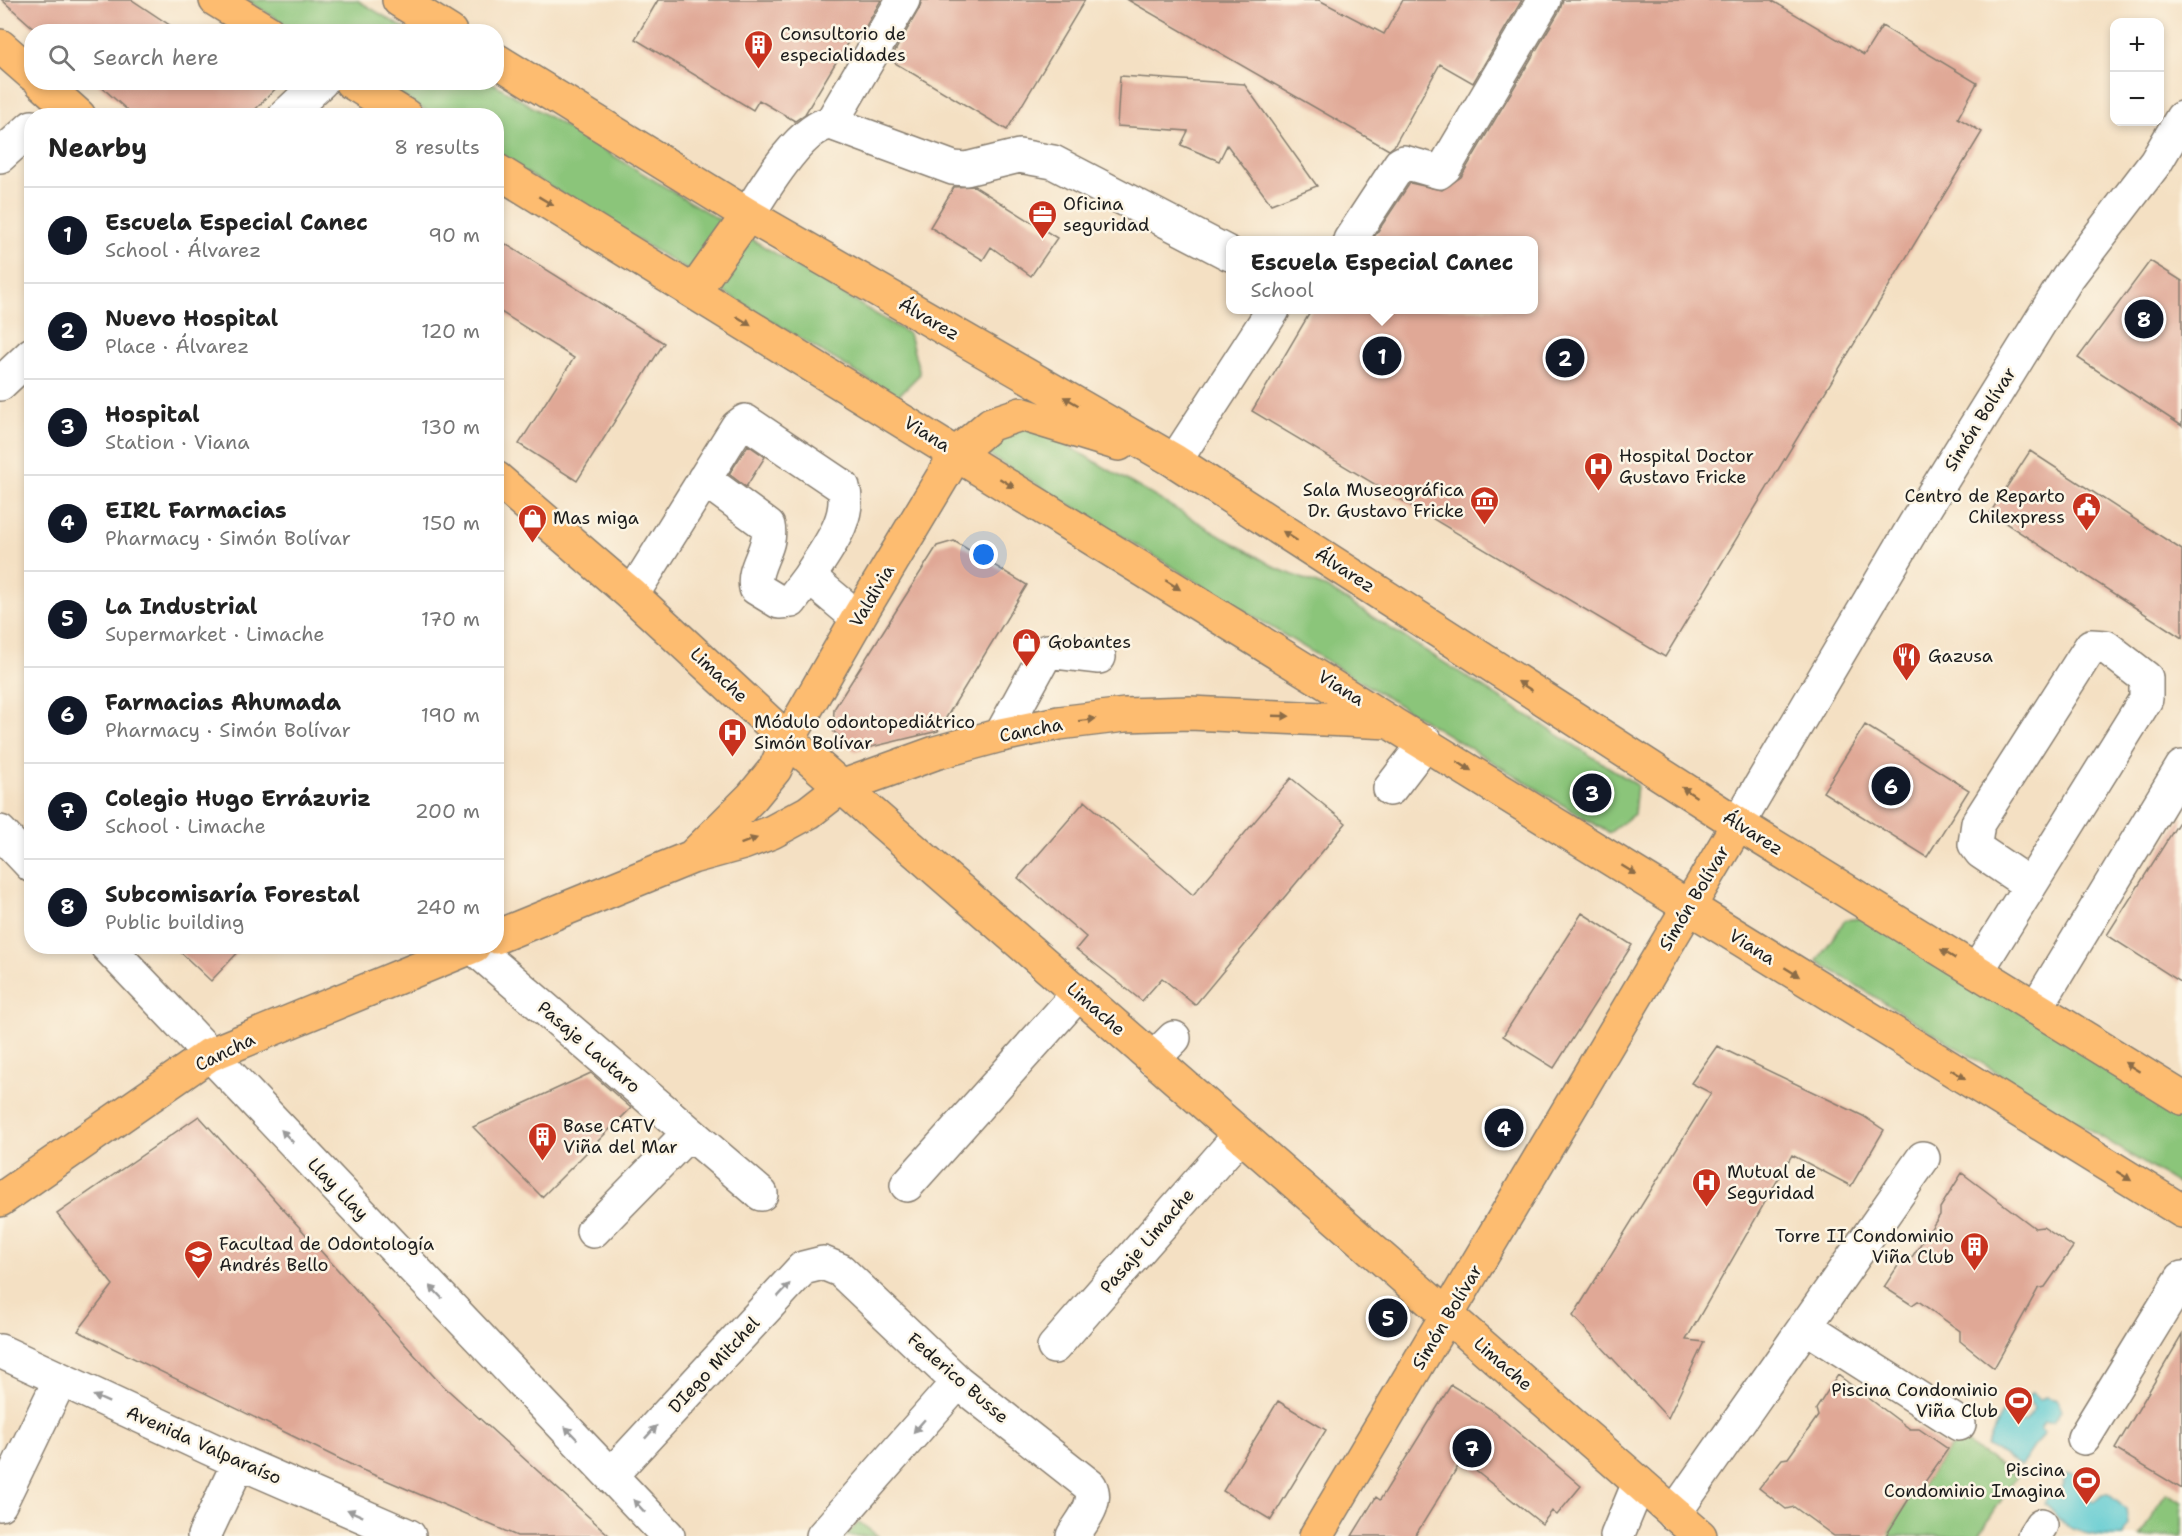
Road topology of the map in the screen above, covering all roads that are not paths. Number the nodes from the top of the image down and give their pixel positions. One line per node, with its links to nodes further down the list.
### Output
1 (216, 0): 5 (main road)
2 (399, 0): 6 (main road)
3 (903, 0): 15 (street)
4 (1544, 0): 20 (street)
5 (255, 24)
6 (437, 24)
7 (0, 46): 9 (main road)
8 (504, 65): 19 (main road, Álvarez)
9 (24, 67)
10 (313, 90): 12 (street)
11 (364, 90): 13 (main road)
12 (293, 108)
13 (393, 108)
14 (2182, 118): 41 (street, Simón Bolívar)
15 (831, 123): 19 (street); 21 (street)
16 (24, 134): 17 (street)
17 (0, 156)
18 (504, 175): 22 (main road, Viana, one-way to 22)
19 (748, 215): 22 (main road); 27 (main road, Álvarez, one-way to 19)
20 (1353, 236)
21 (1226, 252)
22 (694, 291): 26 (main road, Viana, one-way to 26)
23 (1271, 314): 27 (street)
24 (24, 362): 25 (street)
25 (0, 384)
26 (957, 453): 27 (main road, Valdivia); 32 (main road, Valdivia); 34 (main road, Viana, one-way to 34)
27 (1175, 461): 41 (main road, Álvarez, one-way to 27)
28 (704, 479): 30 (street); 30 (street); 31 (street)
29 (504, 485): 31 (main road, Limache)
30 (809, 577): 32 (street)
31 (632, 595): 36 (main road, Limache)
32 (858, 618): 36 (main road, Valdivia)
33 (1099, 657): 35 (street)
34 (1395, 722): 35 (main road, Cancha, one-way to 34); 37 (main road, Viana)
35 (1001, 735): 39 (main road, Cancha)
36 (788, 740): 39 (main road, Limache); 43 (main road, Cancha)
37 (1426, 742): 40 (street); 46 (main road, Viana, one-way to 46)
38 (2182, 767): 53 (street)
39 (841, 787): 43 (main road, Cancha, one-way to 39); 52 (main road, Limache)
40 (1390, 789)
41 (1738, 824): 46 (main road, Simón Bolívar); 51 (main road, Álvarez, one-way to 41)
42 (0, 832): 44 (street)
43 (692, 857): 47 (main road, Cancha)
44 (24, 858)
45 (2030, 885): 45 (street); 51 (street)
46 (1689, 908): 62 (main road, Viana, one-way to 62); 66 (main road, Simón Bolívar)
47 (504, 934)
48 (114, 954): 54 (street, Llay Llay)
49 (456, 954): 54 (main road, Cancha)
50 (481, 954): 56 (street, Pasaje Lautaro)
51 (1977, 971): 53 (main road, Álvarez)
52 (1078, 993): 57 (main road, Limache); 59 (street)
53 (2036, 1008): 55 (main road, Álvarez, one-way to 53)
54 (209, 1055): 61 (main road, Cancha); 75 (street, Llay Llay, one-way to 54)
55 (2181, 1095)
56 (689, 1132): 60 (street, Pasaje Lautaro); 63 (street)
57 (1240, 1135): 66 (main road, Limache); 68 (street, Pasaje Limache)
58 (1923, 1158): 67 (street)
59 (907, 1185)
60 (761, 1194)
61 (0, 1200)
62 (2182, 1211)
63 (593, 1231)
64 (823, 1263): 71 (street, Federico Busse); 75 (street, DIego Mitchel, one-way to 64)
65 (2182, 1278): 73 (street)
66 (1448, 1316): 76 (main road, Limache); 84 (main road, Simón Bolívar)
67 (1805, 1326): 72 (street); 78 (street)
68 (1054, 1347)
69 (0, 1351): 70 (street, Avenida Valparaíso)
70 (60, 1380): 74 (street, Avenida Valparaíso, one-way to 70); 77 (street)
71 (958, 1382): 82 (street, one-way to 82); 83 (street, Federico Busse)
72 (1959, 1424)
73 (2084, 1438)
74 (239, 1462): 79 (street); 80 (street, Avenida Valparaíso, one-way to 74)
75 (611, 1475): 81 (street, Llay Llay, one-way to 75)
76 (1639, 1483): 78 (main road, Limache); 85 (street)
77 (0, 1504)
78 (1674, 1514): 86 (main road, Limache)
79 (204, 1536)
80 (409, 1536)
81 (668, 1536)
82 (823, 1536)
83 (1073, 1536)
84 (1316, 1536)
85 (1617, 1536)
86 (1700, 1536)

